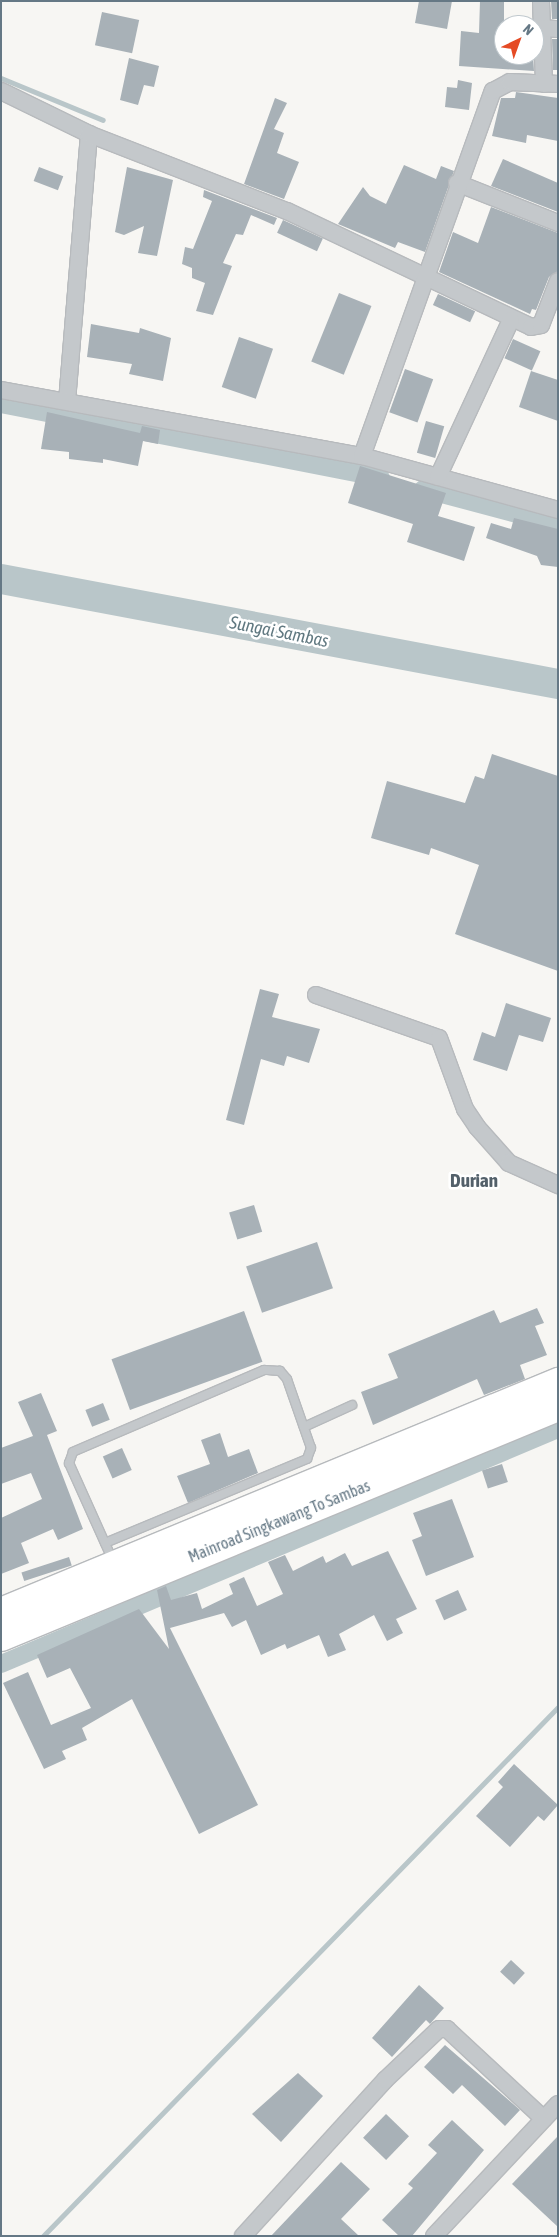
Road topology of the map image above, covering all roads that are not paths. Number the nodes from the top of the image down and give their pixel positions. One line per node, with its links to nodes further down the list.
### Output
1 (541, 1): 2 (street)
2 (550, 28): 3 (street)
3 (551, 84): 6 (street)
4 (1, 91): 5 (street)
5 (90, 134): 8 (street); 12 (street)
6 (457, 183): 7 (street); 8 (street)
7 (558, 223)
8 (423, 278): 10 (street); 13 (street)
9 (558, 281): 10 (street)
10 (511, 320): 14 (street)
11 (1, 390): 12 (street)
12 (67, 401): 13 (street)
13 (362, 456): 14 (street)
14 (438, 477): 15 (street)
15 (558, 510)
16 (316, 995): 17 (street)
17 (558, 1185)
18 (558, 1382): 23 (highway, Mainroad Singkawang To Sambas)
19 (352, 1405): 21 (lane)
20 (558, 1407): 23 (highway, Mainroad Singkawang To Sambas)
21 (304, 1427): 22 (lane); 24 (lane)
22 (266, 1489): 23 (highway, Mainroad Singkawang To Sambas); 24 (highway, Mainroad Singkawang To Sambas)
23 (328, 1490): 26 (highway, Mainroad Singkawang To Sambas)
24 (110, 1555): 25 (highway, Mainroad Singkawang To Sambas)
25 (1, 1612)
26 (1, 1637)
27 (558, 2104): 28 (street)
28 (544, 2119): 29 (street); 30 (street)
29 (243, 2236)
30 (434, 2236)

